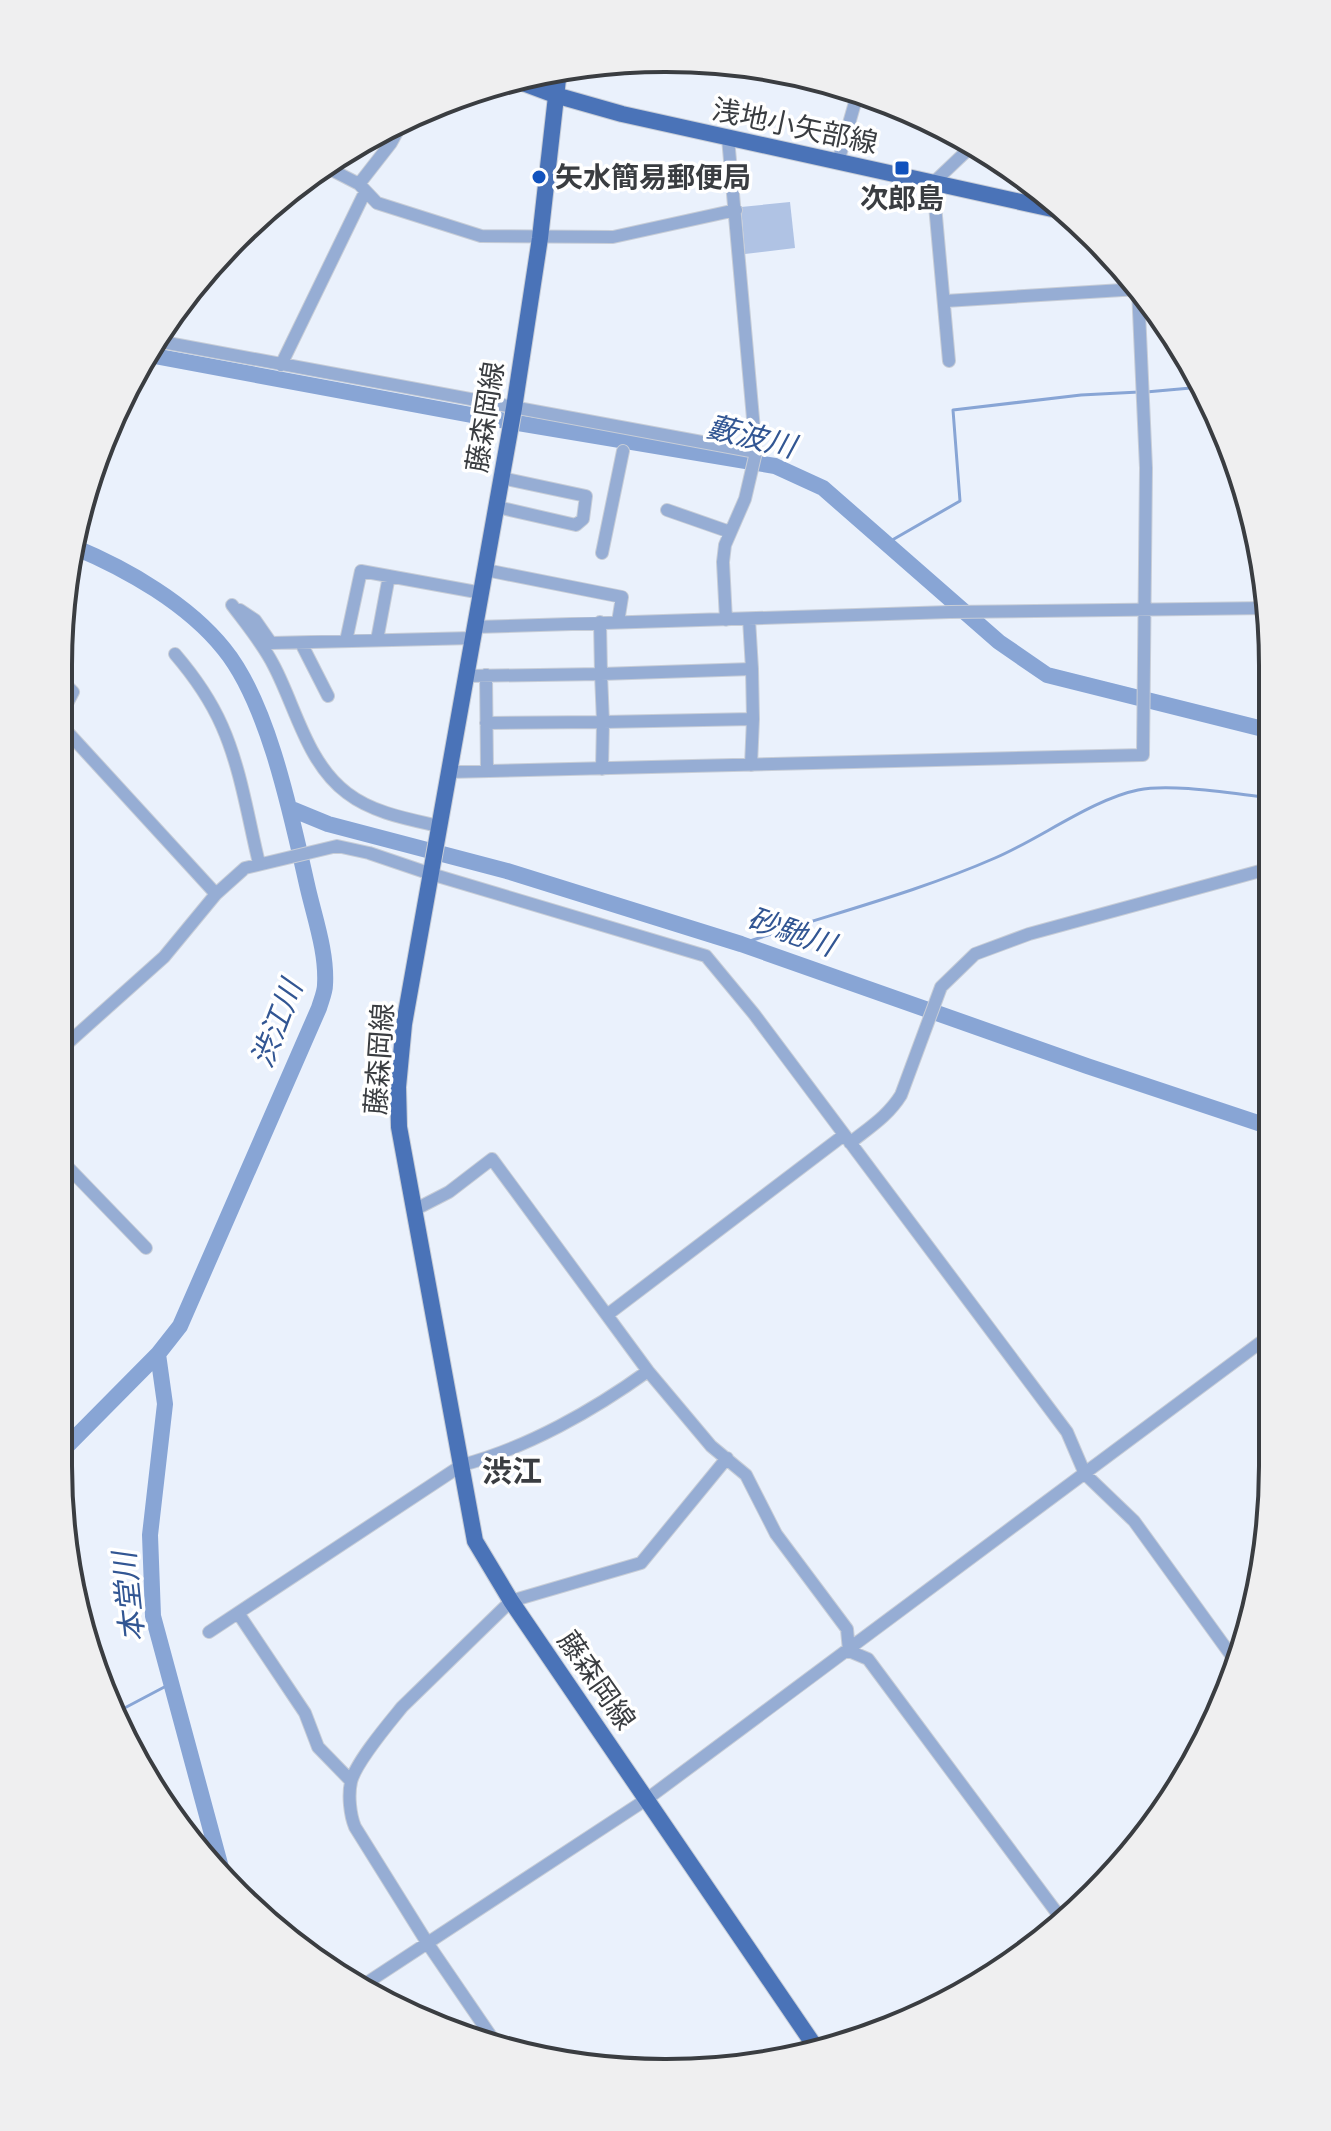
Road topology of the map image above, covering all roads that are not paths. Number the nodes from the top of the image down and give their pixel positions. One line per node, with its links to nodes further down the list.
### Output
1 (557, 82): 3 (main road, 藤森岡線)
2 (533, 87): 3 (main road, 浅地小矢部線)
3 (555, 95): 6 (main road, 浅地小矢部線); 14 (main road, 藤森岡線)
4 (855, 103): 8 (street)
5 (394, 138): 11 (street)
6 (728, 138): 8 (main road, 浅地小矢部線); 13 (street)
7 (964, 153): 10 (street)
8 (838, 162): 10 (main road, 浅地小矢部線)
9 (335, 173): 11 (street)
10 (933, 183): 12 (main road, 浅地小矢部線); 16 (street)
11 (362, 188): 14 (street); 20 (street)
12 (1042, 207)
13 (736, 210): 14 (street); 23 (street)
14 (540, 238): 21 (main road, 藤森岡線)
15 (1125, 290): 16 (street)
16 (945, 301): 19 (street)
17 (1140, 309): 33 (street)
18 (168, 343): 20 (street)
19 (949, 361)
20 (281, 365): 21 (street)
21 (514, 408): 23 (street); 24 (main road, 藤森岡線)
22 (623, 451): 28 (street)
23 (756, 452): 27 (street)
24 (502, 478): 25 (main road, 藤森岡線); 25 (street)
25 (497, 507): 29 (main road, 藤森岡線)
26 (667, 510): 27 (street)
27 (730, 532): 35 (street)
28 (602, 553)
29 (486, 570): 31 (main road, 藤森岡線); 37 (street)
30 (389, 576): 31 (street); 39 (street); 40 (street)
31 (482, 593): 38 (main road, 藤森岡線)
32 (1256, 608): 33 (street)
33 (1145, 611): 34 (street); 52 (street)
34 (749, 619): 35 (street); 43 (street)
35 (726, 620): 37 (street)
36 (600, 622): 37 (street); 38 (street); 44 (street)
37 (618, 622)
38 (474, 632): 39 (street); 46 (main road, 藤森岡線)
39 (377, 640): 40 (street)
40 (346, 641): 41 (street)
41 (301, 643): 47 (street); 56 (street)
42 (175, 654): 57 (street)
43 (752, 669): 44 (street); 48 (street)
44 (601, 674): 45 (street); 49 (street)
45 (486, 675): 46 (street); 50 (street)
46 (467, 676): 55 (main road, 藤森岡線)
47 (328, 696)
48 (753, 719): 49 (street); 52 (street)
49 (603, 722): 50 (street); 53 (street)
50 (486, 723): 54 (street)
51 (72, 737): 60 (street)
52 (751, 765): 53 (street)
53 (602, 769): 54 (street)
54 (487, 771): 55 (street)
55 (448, 772): 56 (main road, 藤森岡線)
56 (439, 826): 59 (main road, 藤森岡線)
57 (259, 863): 59 (street); 60 (street)
58 (1259, 871): 62 (street)
59 (431, 874): 62 (street); 64 (main road, 藤森岡線)
60 (216, 894): 61 (street)
61 (72, 1039)
62 (847, 1139): 66 (street); 71 (street)
63 (72, 1171): 65 (street)
64 (416, 1209): 66 (street); 70 (main road, 藤森岡線)
65 (146, 1248)
66 (607, 1315): 68 (street)
67 (1259, 1344): 71 (street)
68 (648, 1371): 69 (street); 70 (street)
69 (727, 1458): 72 (street); 75 (street)
70 (462, 1465): 72 (main road, 藤森岡線); 73 (street)
71 (1085, 1474): 75 (street); 76 (street)
72 (511, 1601): 77 (street); 78 (main road, 藤森岡線)
73 (238, 1613): 74 (street); 77 (street)
74 (209, 1632)
75 (849, 1651): 78 (street); 79 (street)
76 (1229, 1652)
77 (351, 1781): 80 (street)
78 (647, 1799): 80 (street); 83 (main road, 藤森岡線)
79 (1057, 1912)
80 (428, 1944): 81 (street); 82 (street)
81 (371, 1980)
82 (488, 2032)
83 (811, 2041)

